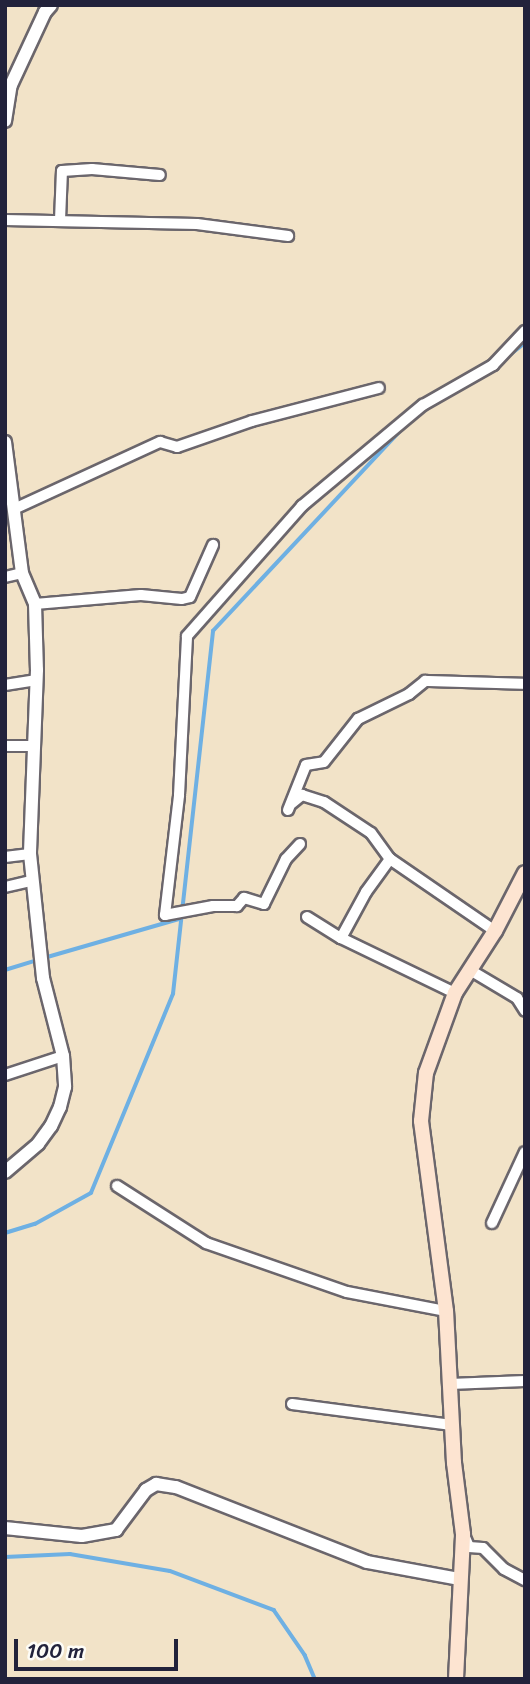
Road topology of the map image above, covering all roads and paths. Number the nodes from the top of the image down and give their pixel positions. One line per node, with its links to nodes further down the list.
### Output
1 (51, 5): 2 (street)
2 (5, 121)
3 (160, 175): 5 (street)
4 (5, 220): 5 (street)
5 (60, 220): 6 (street)
6 (288, 236)
7 (525, 331): 20 (street)
8 (379, 388): 10 (street)
9 (5, 442): 10 (street)
10 (14, 509): 12 (street)
11 (213, 545): 14 (street)
12 (22, 573): 13 (street); 14 (street)
13 (5, 576)
14 (35, 604): 15 (street)
15 (37, 680): 17 (street); 19 (street)
16 (525, 684): 23 (street)
17 (5, 685)
18 (5, 746): 19 (street)
19 (34, 746): 21 (street)
20 (300, 845)
21 (30, 855): 22 (street); 25 (street)
22 (5, 857)
23 (390, 859): 28 (street); 29 (street)
24 (525, 873): 28 (main road)
25 (32, 881): 26 (street); 33 (street)
26 (5, 887)
27 (307, 918): 29 (street)
28 (495, 931): 30 (main road)
29 (341, 938): 31 (street)
30 (470, 970): 31 (main road); 32 (street)
31 (455, 993): 39 (main road)
32 (525, 1011)
33 (63, 1056): 34 (street); 36 (street)
34 (5, 1075)
35 (525, 1152): 38 (street)
36 (5, 1172)
37 (117, 1186): 39 (street)
38 (492, 1223)
39 (446, 1311): 41 (main road)
40 (525, 1381): 41 (street)
41 (450, 1384): 43 (main road)
42 (292, 1404): 43 (street)
43 (452, 1425): 45 (main road)
44 (5, 1528): 46 (street)
45 (463, 1534): 46 (main road); 47 (street)
46 (459, 1579): 48 (main road)
47 (525, 1580)
48 (456, 1679)

